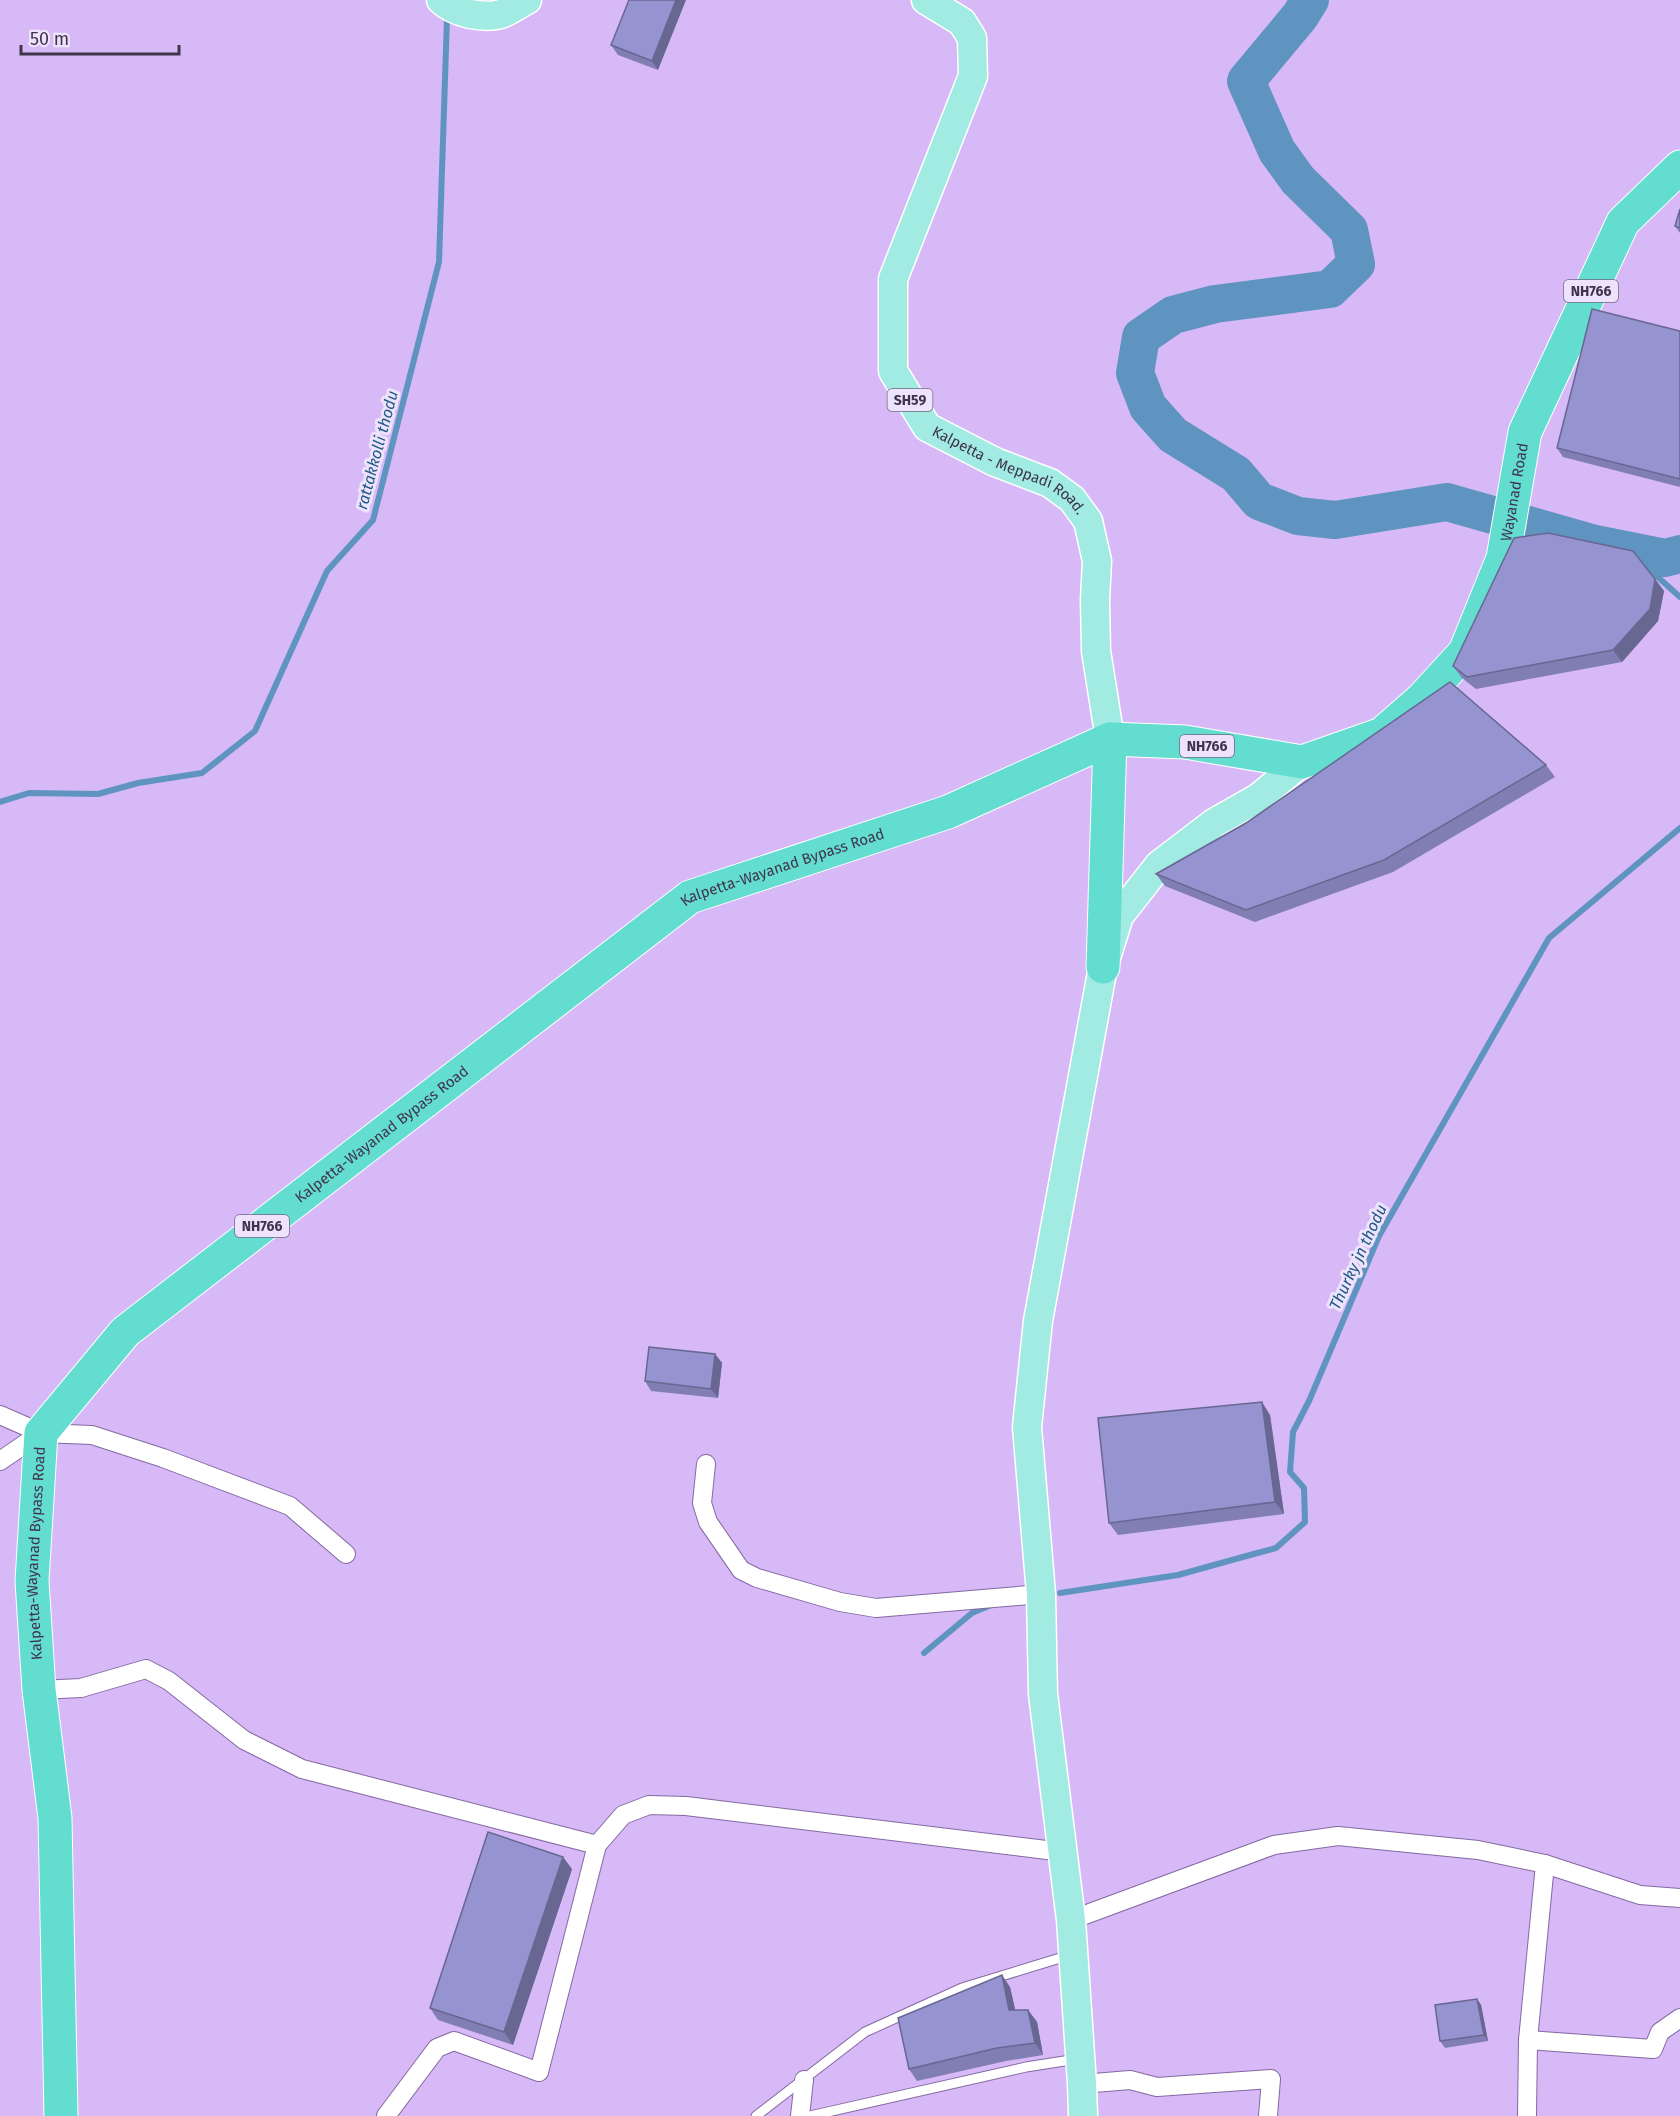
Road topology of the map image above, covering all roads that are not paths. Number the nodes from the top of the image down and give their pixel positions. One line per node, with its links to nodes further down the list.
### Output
1 (441, 0): 2 (main road)
2 (527, 0)
3 (926, 0): 5 (main road, Kalpetta - Meppadi Road. / SH59)
4 (1680, 167): 6 (highway, Wayanad Road / NH766)
5 (1110, 739): 6 (highway, Kalpetta-Wayanad Bypass Road / NH766); 7 (highway); 9 (highway, Kalpetta-Wayanad Bypass Road / NH766)
6 (1302, 762): 7 (main road)
7 (1103, 967): 13 (main road)
8 (0, 1415): 9 (street)
9 (40, 1432): 10 (street); 12 (street); 14 (highway, Kalpetta-Wayanad Bypass Road)
10 (0, 1461)
11 (706, 1464): 13 (street)
12 (346, 1554)
13 (1041, 1594): 16 (main road)
14 (39, 1690): 15 (street); 25 (highway, Kalpetta-Wayanad Bypass Road)
15 (597, 1845): 16 (street); 26 (street)
16 (1063, 1852): 19 (main road)
17 (1545, 1864): 18 (street); 19 (street); 22 (street)
18 (1680, 1898)
19 (1071, 1920): 20 (main road)
20 (1072, 1954): 23 (main road); 24 (lane)
21 (1680, 2018): 22 (street)
22 (1528, 2040): 32 (street)
23 (1081, 2072): 29 (lane); 30 (main road); 31 (street)
24 (804, 2080): 27 (lane); 28 (street)
25 (62, 2116)
26 (386, 2116)
27 (756, 2116)
28 (800, 2116)
29 (810, 2116)
30 (1083, 2116)
31 (1268, 2116)
32 (1527, 2116)

